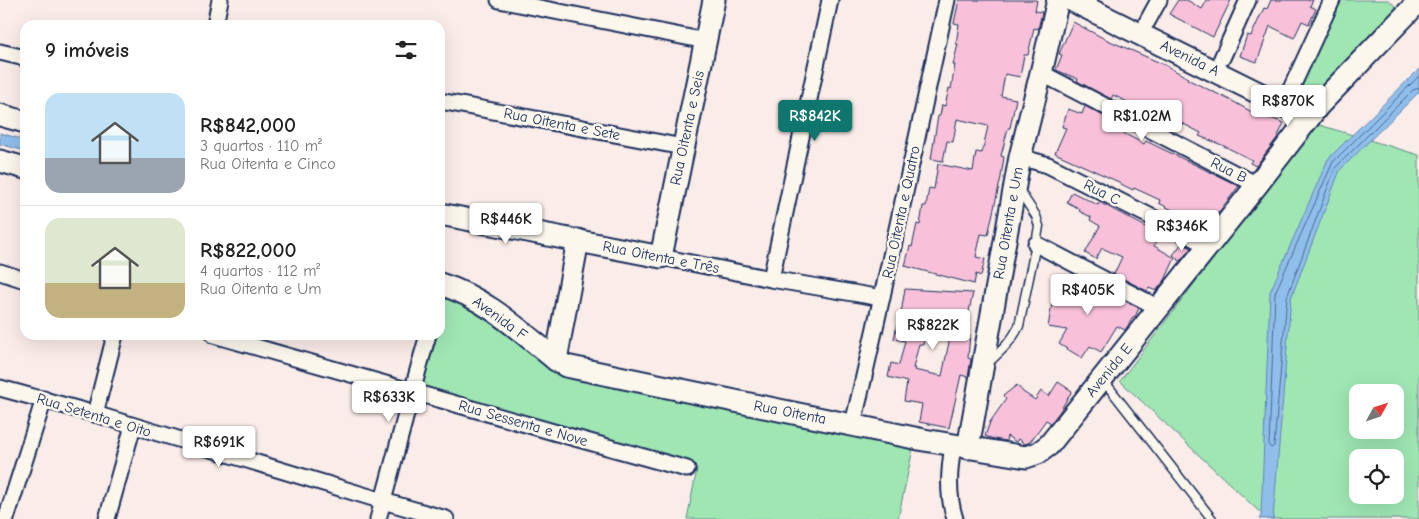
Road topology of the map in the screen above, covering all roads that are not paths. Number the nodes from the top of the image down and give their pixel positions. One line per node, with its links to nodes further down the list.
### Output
1 (220, 0): 13 (street)
2 (499, 0): 15 (street)
3 (714, 0): 15 (street, Rua Oitenta e Seis)
4 (830, 0): 38 (street)
5 (947, 0): 40 (street, Rua Oitenta e Quatro)
6 (1058, 0): 19 (street, Rua Oitenta e Um)
7 (1104, 0): 14 (street, Avenida A)
8 (1159, 0): 14 (street)
9 (1248, 0): 18 (street)
10 (1332, 0): 20 (street)
11 (1419, 0): 22 (street, Avenida E)
12 (1080, 2): 20 (street, Avenida A)
13 (216, 20)
14 (1147, 22): 18 (street, Avenida A)
15 (706, 41): 25 (street, Rua Oitenta e Seis)
16 (0, 52): 17 (street)
17 (20, 57)
18 (1222, 58): 20 (street, Avenida A)
19 (1041, 73): 26 (street, Rua Oitenta e Um); 30 (street, Rua B)
20 (1286, 98): 22 (street, Avenida A)
21 (445, 102): 25 (street, Rua Oitenta e Sete)
22 (1314, 112): 30 (street, Avenida E)
23 (0, 115): 24 (street)
24 (20, 121)
25 (683, 147): 35 (street, Rua Oitenta e Seis)
26 (1020, 157): 29 (street, Rua Oitenta e Um); 34 (street, Rua C)
27 (0, 161): 28 (street)
28 (20, 167)
29 (1016, 184): 33 (lane); 46 (street, Rua Oitenta e Um)
30 (1257, 185): 34 (street, Avenida E)
31 (445, 215): 32 (street, Rua Oitenta e Três)
32 (578, 240): 35 (street, Rua Oitenta e Três); 45 (street)
33 (1036, 244): 41 (street); 46 (lane)
34 (1209, 246): 41 (street, Avenida E)
35 (661, 257): 38 (street, Rua Oitenta e Três)
36 (0, 272): 37 (street)
37 (20, 278)
38 (771, 279): 40 (street, Rua Oitenta e Três)
39 (445, 289): 45 (street, Avenida F)
40 (882, 298): 52 (street, Rua Oitenta e Quatro)
41 (1159, 308): 47 (street, Avenida E)
42 (114, 340): 51 (street)
43 (232, 340): 49 (street, Rua Sessenta e Nove)
44 (427, 340): 49 (street)
45 (556, 360): 52 (street, Rua Oitenta)
46 (982, 368): 54 (street, Rua Oitenta e Um)
47 (1102, 378): 55 (street, Avenida E); 63 (lane)
48 (0, 388): 50 (street, Rua Setenta e Oito)
49 (412, 391): 56 (street, Rua Sessenta e Nove); 57 (street)
50 (44, 399): 51 (street, Rua Setenta e Oito); 58 (street)
51 (95, 414): 53 (street, Rua Setenta e Oito)
52 (853, 424): 54 (street, Rua Oitenta)
53 (133, 426): 57 (street, Rua Setenta e Oito); 59 (street)
54 (960, 447): 55 (street, Rua Oitenta); 62 (street)
55 (1026, 457)
56 (687, 469)
57 (383, 501): 60 (street); 61 (street, Rua Setenta e Oito)
58 (6, 519)
59 (107, 519)
60 (378, 519)
61 (446, 519)
62 (955, 519)
63 (1212, 519)

